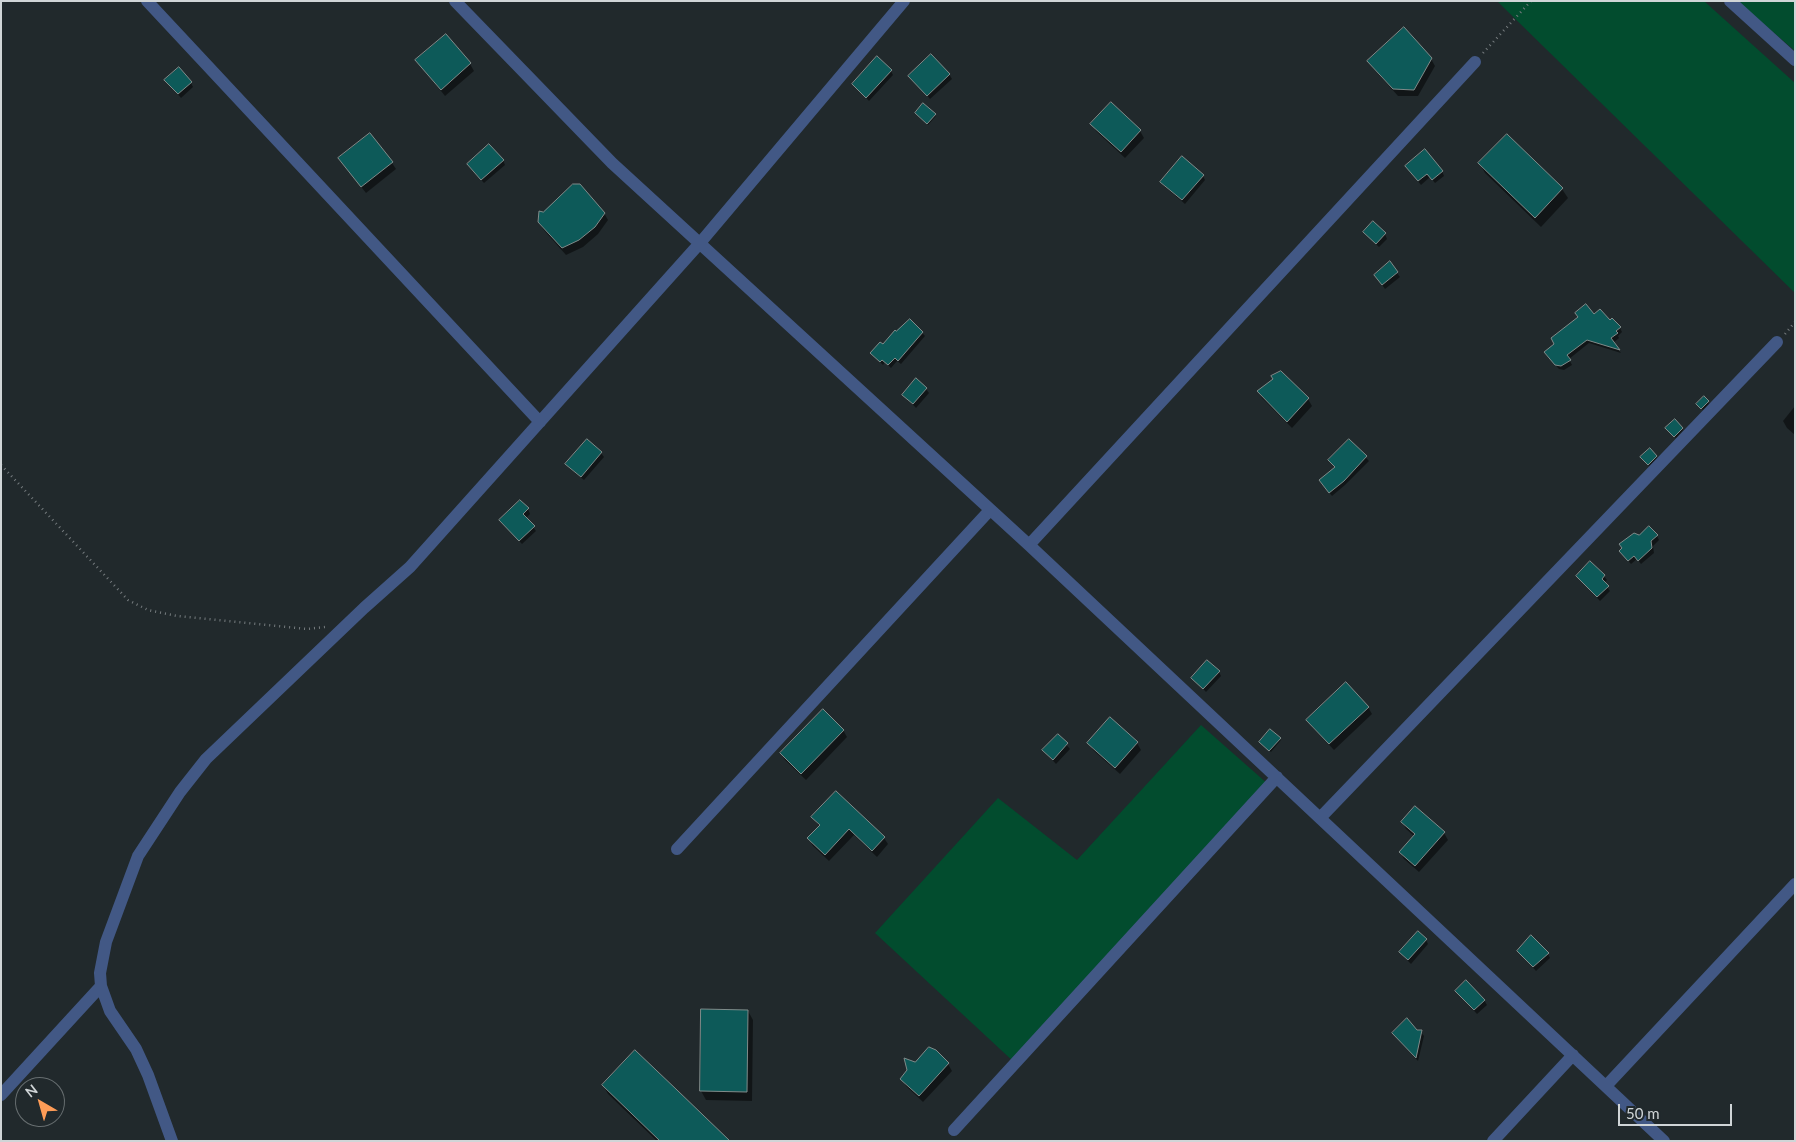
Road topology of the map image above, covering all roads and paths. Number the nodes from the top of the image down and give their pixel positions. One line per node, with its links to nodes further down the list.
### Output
1 (147, 1): 10 (street)
2 (455, 1): 8 (street)
3 (904, 1): 8 (street)
4 (1531, 1): 7 (path)
5 (1730, 1): 6 (street)
6 (1795, 60)
7 (1475, 62): 13 (street)
8 (700, 243): 10 (street); 12 (street)
9 (1777, 342): 16 (street)
10 (540, 422): 14 (street)
11 (1, 465): 14 (path)
12 (990, 510): 13 (street); 17 (street)
13 (1029, 545): 15 (street)
14 (346, 624): 19 (street)
15 (1277, 777): 16 (street); 23 (street)
16 (1320, 818): 20 (street)
17 (677, 849)
18 (1795, 884): 21 (street)
19 (101, 986): 22 (street); 24 (street)
20 (1573, 1055): 21 (street); 25 (street)
21 (1606, 1086): 26 (street)
22 (1, 1095)
23 (954, 1130)
24 (172, 1141)
25 (1493, 1141)
26 (1664, 1141)

